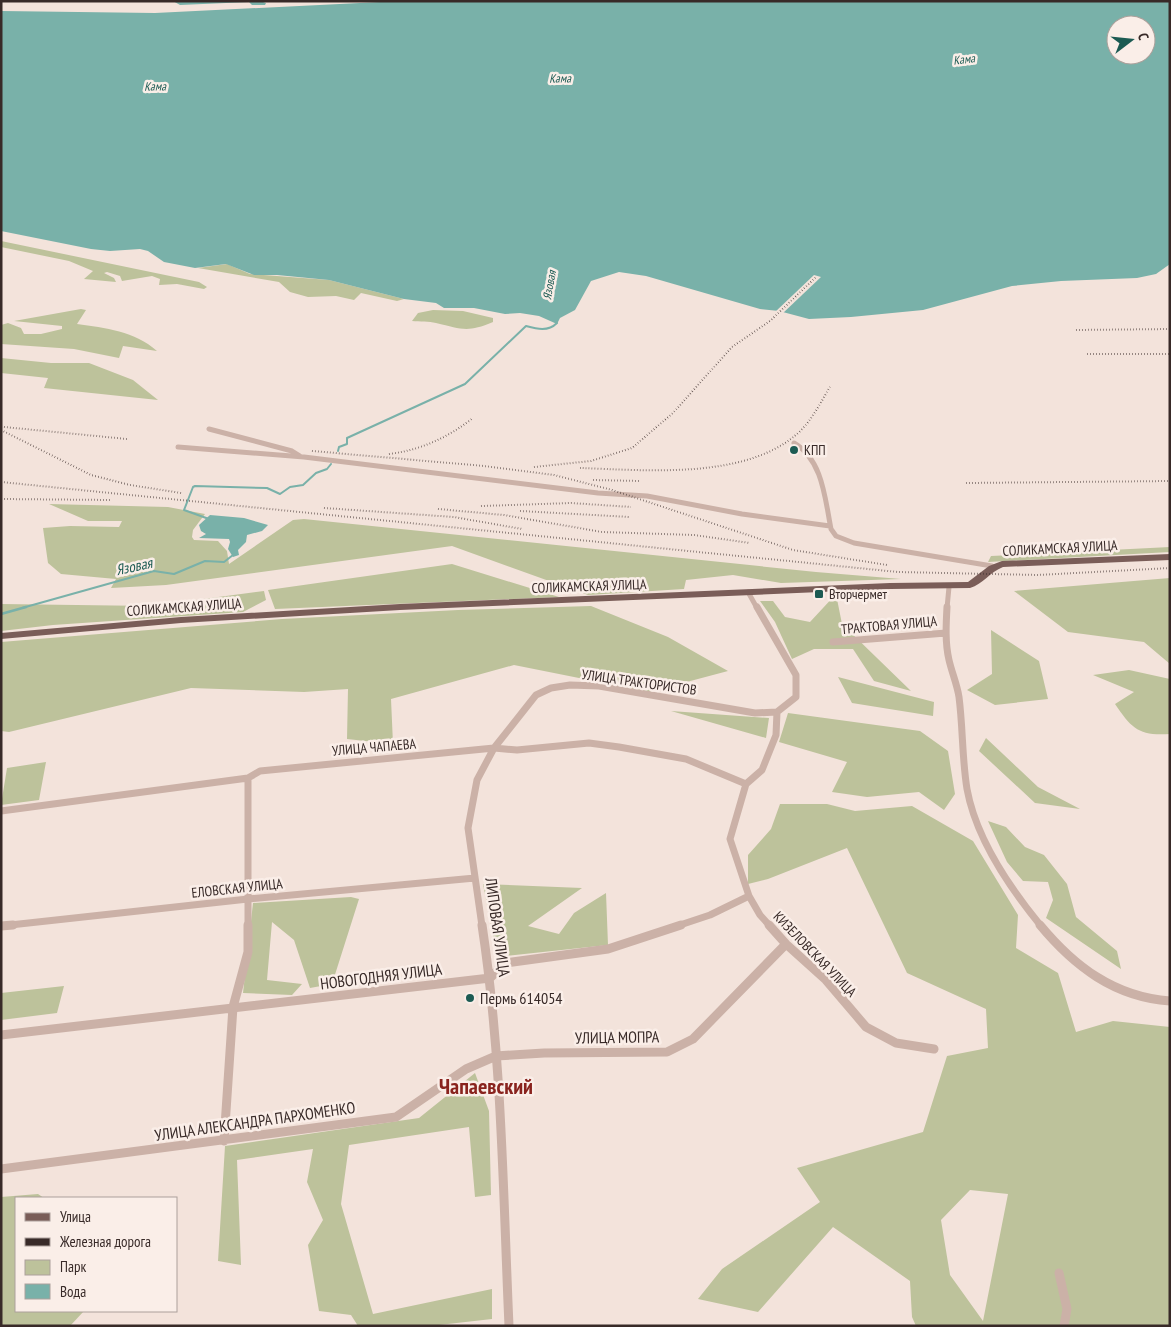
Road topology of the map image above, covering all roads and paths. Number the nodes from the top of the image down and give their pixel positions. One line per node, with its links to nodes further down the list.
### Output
1 (209, 429): 4 (street)
2 (794, 443): 5 (street)
3 (178, 447): 4 (street)
4 (304, 457): 5 (street)
5 (830, 526): 7 (street)
6 (1170, 557): 7 (main road, СОЛИКАМСКАЯ УЛИЦА)
7 (992, 566): 8 (main road, СОЛИКАМСКАЯ УЛИЦА)
8 (949, 587): 9 (main road, СОЛИКАМСКАЯ УЛИЦА); 10 (street)
9 (748, 592): 11 (main road, СОЛИКАМСКАЯ УЛИЦА); 13 (street)
10 (946, 633): 12 (street, ТРАКТОВАЯ УЛИЦА); 24 (street)
11 (1, 636)
12 (833, 642)
13 (778, 712): 14 (street, УЛИЦА ТРАКТОРИСТОВ); 16 (street, КИЗЕЛОВСКАЯ УЛИЦА)
14 (494, 748): 15 (street, УЛИЦА ЧАПАЕВА); 16 (street, УЛИЦА ЧАПАЕВА); 18 (street, ЛИПОВАЯ УЛИЦА)
15 (248, 778): 17 (street, УЛИЦА ЧАПАЕВА); 20 (street)
16 (746, 784): 19 (street, КИЗЕЛОВСКАЯ УЛИЦА)
17 (1, 811)
18 (476, 878): 20 (street, ЕЛОВСКАЯ УЛИЦА); 23 (street, ЛИПОВАЯ УЛИЦА)
19 (749, 896): 22 (street, КИЗЕЛОВСКАЯ УЛИЦА); 23 (street)
20 (248, 899): 21 (street, ЕЛОВСКАЯ УЛИЦА); 25 (street)
21 (1, 926)
22 (786, 944): 27 (street, КИЗЕЛОВСКАЯ УЛИЦА); 28 (street, УЛИЦА МОПРА)
23 (490, 978): 25 (street, НОВОГОДНЯЯ УЛИЦА); 28 (street, ЛИПОВАЯ УЛИЦА)
24 (1170, 1001)
25 (233, 1007): 26 (street, НОВОГОДНЯЯ УЛИЦА); 29 (street)
26 (1, 1035)
27 (934, 1048)
28 (496, 1056): 29 (street, УЛИЦА АЛЕКСАНДРА ПАРХОМЕНКО); 32 (street, ЛИПОВАЯ УЛИЦА)
29 (224, 1141): 30 (street, УЛИЦА АЛЕКСАНДРА ПАРХОМЕНКО)
30 (1, 1169)
31 (1059, 1273): 33 (street)
32 (509, 1326)
33 (1064, 1326)

